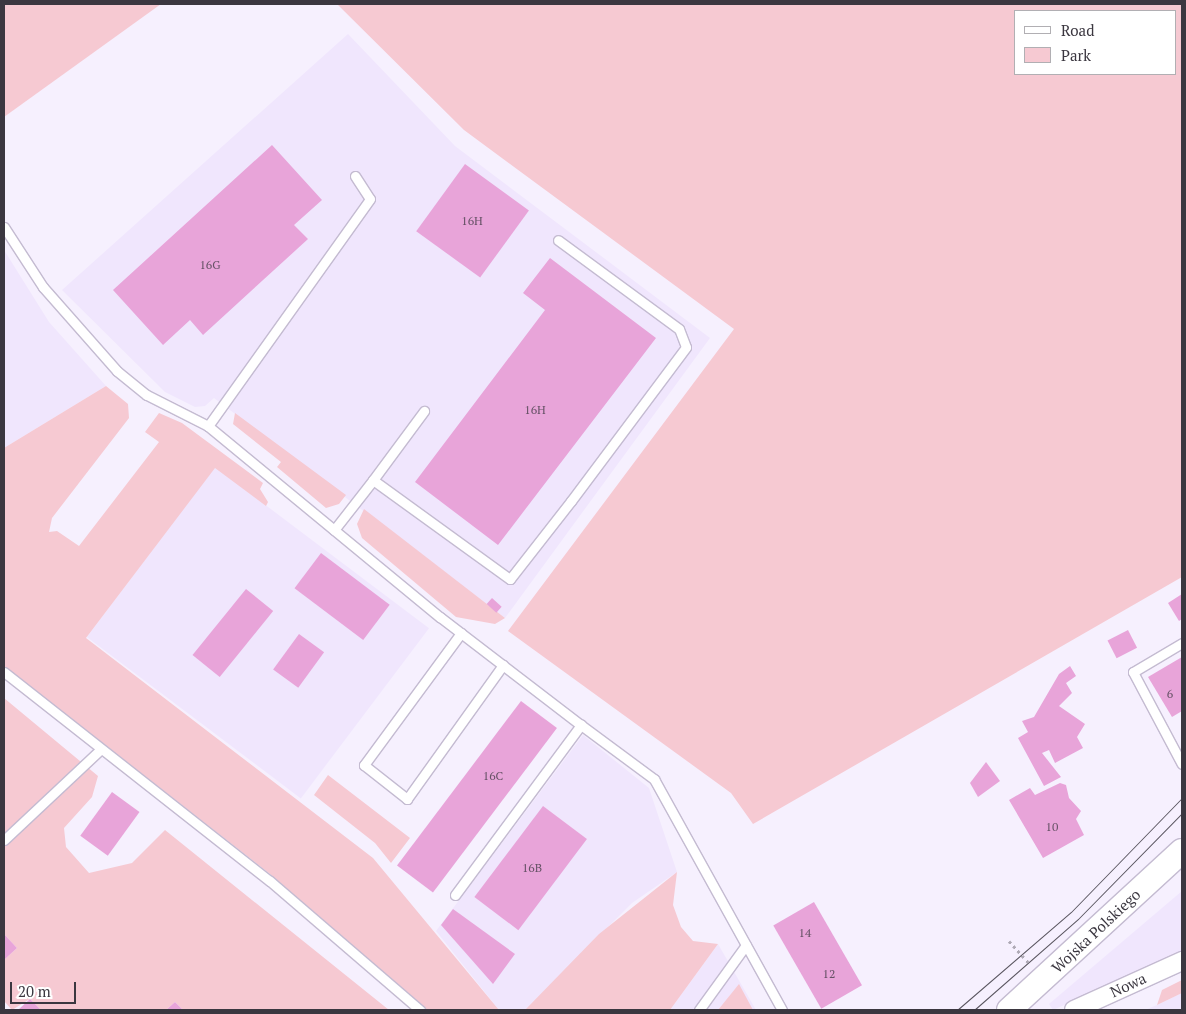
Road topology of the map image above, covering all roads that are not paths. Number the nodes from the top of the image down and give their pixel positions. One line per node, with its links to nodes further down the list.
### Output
1 (355, 176): 5 (lane)
2 (4, 227): 5 (lane)
3 (558, 240): 6 (lane)
4 (424, 411): 6 (lane)
5 (208, 426): 7 (lane)
6 (373, 480): 7 (lane)
7 (334, 530): 8 (lane)
8 (461, 633): 10 (lane); 10 (lane)
9 (1182, 643): 14 (lane)
10 (503, 665): 12 (lane)
11 (4, 672): 13 (lane)
12 (581, 725): 17 (lane); 18 (lane)
13 (101, 749): 15 (lane); 20 (lane)
14 (1182, 764)
15 (4, 840)
16 (1182, 851): 23 (street, Wojska Polskiego)
17 (455, 895)
18 (746, 945): 21 (lane); 22 (lane)
19 (1182, 961): 24 (street, Nowa)
20 (420, 1010)
21 (699, 1010)
22 (782, 1010)
23 (1009, 1010)
24 (1074, 1010)

